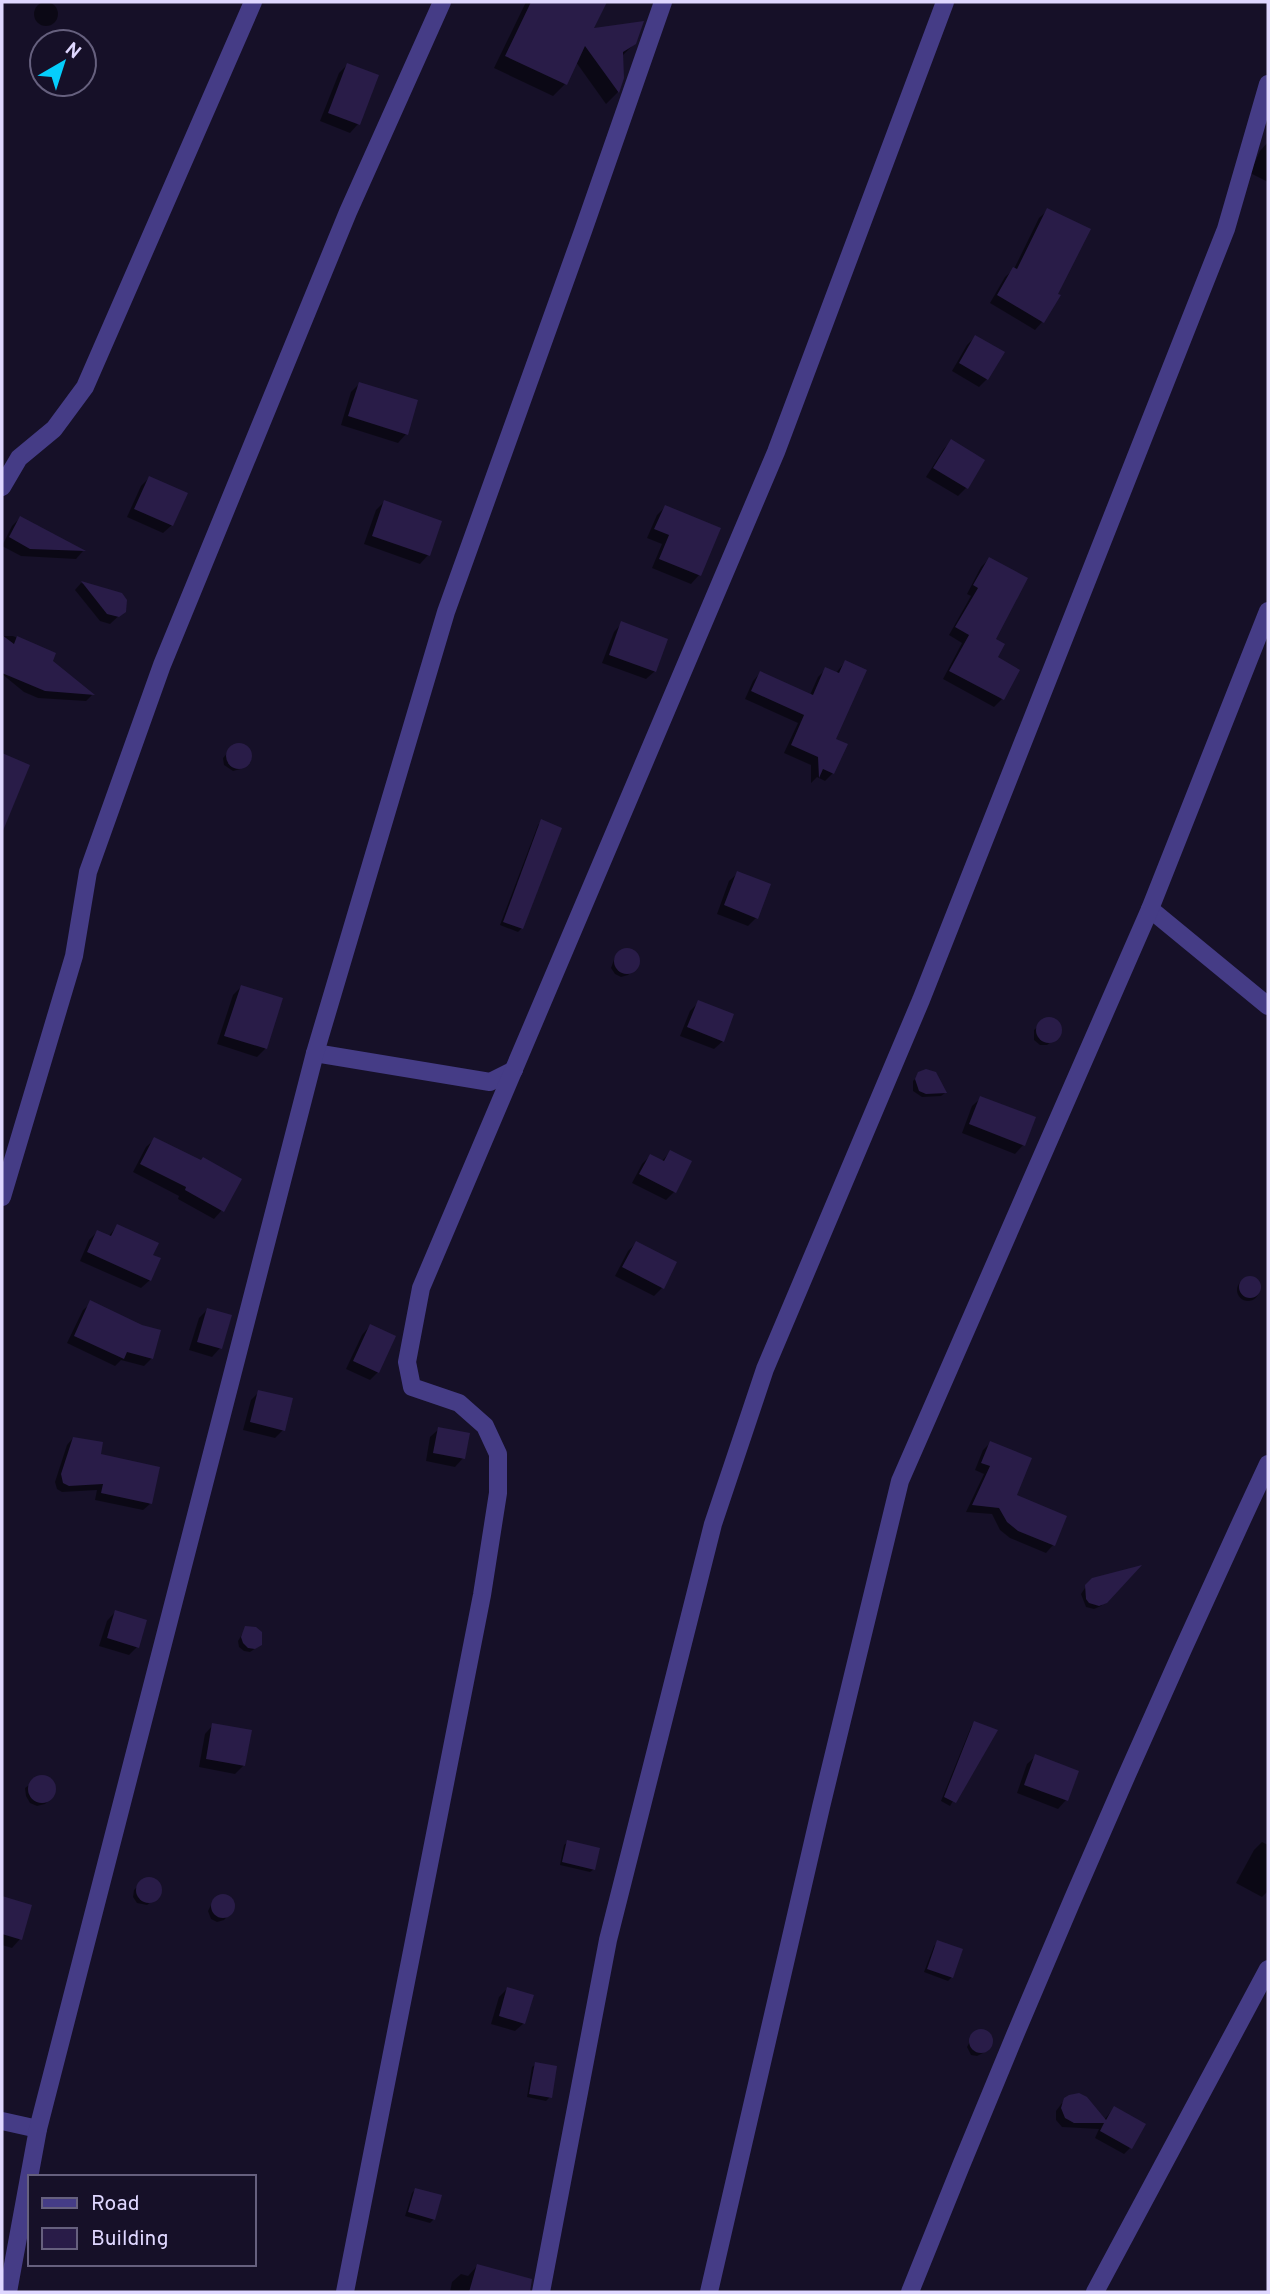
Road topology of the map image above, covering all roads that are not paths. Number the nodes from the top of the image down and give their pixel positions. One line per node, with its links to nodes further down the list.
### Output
1 (253, 2): 6 (street)
2 (442, 2): 12 (street)
3 (663, 2): 10 (street)
4 (945, 2): 11 (street)
5 (1268, 84): 21 (street)
6 (2, 487)
7 (1268, 611): 8 (street)
8 (1150, 909): 9 (street); 22 (street)
9 (1268, 1006)
10 (315, 1053): 11 (street); 16 (street)
11 (514, 1070): 20 (street)
12 (2, 1197)
13 (1268, 1464): 23 (street)
14 (1268, 1969): 24 (street)
15 (2, 2120): 16 (street)
16 (38, 2129): 17 (street)
17 (30, 2175)
18 (28, 2183): 19 (street)
19 (8, 2292)
20 (345, 2292)
21 (541, 2292)
22 (709, 2292)
23 (910, 2292)
24 (1094, 2292)

